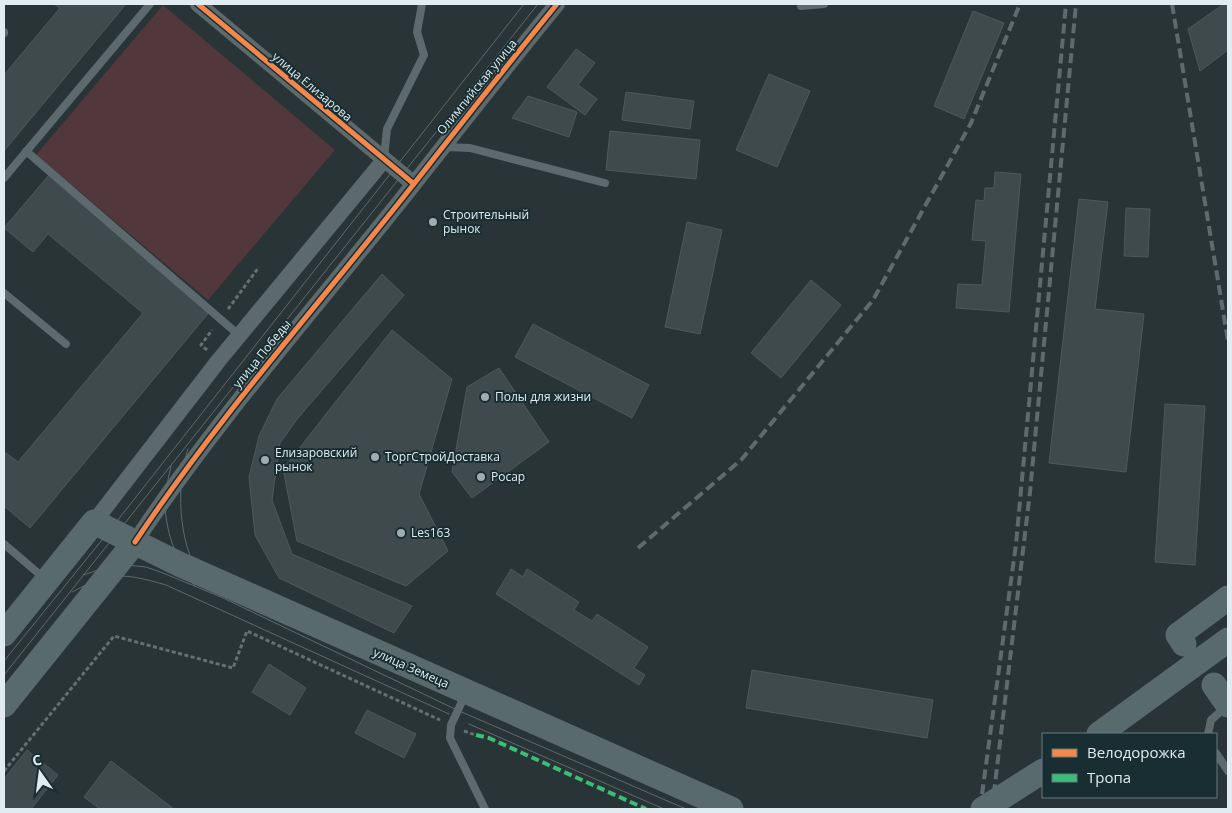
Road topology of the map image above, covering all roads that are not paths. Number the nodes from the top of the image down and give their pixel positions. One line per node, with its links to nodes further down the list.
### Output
1 (150, 4): 8 (lane)
2 (198, 4): 9 (street, улица Елизарова)
3 (422, 4): 9 (lane)
4 (557, 4): 7 (street, Олимпийская улица)
5 (824, 4): 6 (lane)
6 (801, 6)
7 (441, 147): 11 (lane); 12 (street, Олимпийская улица)
8 (26, 151): 10 (lane); 14 (lane)
9 (384, 160): 12 (street, улица Елизарова); 14 (street)
10 (4, 178)
11 (605, 183)
12 (414, 184): 17 (street, улица Победы)
13 (4, 293): 15 (lane)
14 (240, 336): 16 (street)
15 (66, 344)
16 (94, 522): 17 (main road, улица Земеца); 19 (main road)
17 (135, 542): 24 (main road, улица Земеца); 26 (main road, улица Победы)
18 (4, 544): 19 (lane)
19 (46, 581): 21 (main road)
20 (1228, 598): 23 (main road)
21 (4, 634)
22 (1228, 640): 27 (main road, bridge)
23 (1184, 644)
24 (466, 692): 32 (lane); 33 (main road, улица Земеца)
25 (1224, 698): 28 (lane)
26 (4, 705)
27 (1100, 733)
28 (1208, 733)
29 (1217, 754): 31 (lane)
30 (1042, 771): 34 (main road, bridge)
31 (1228, 771)
32 (484, 809)
33 (731, 809)
34 (983, 809)

